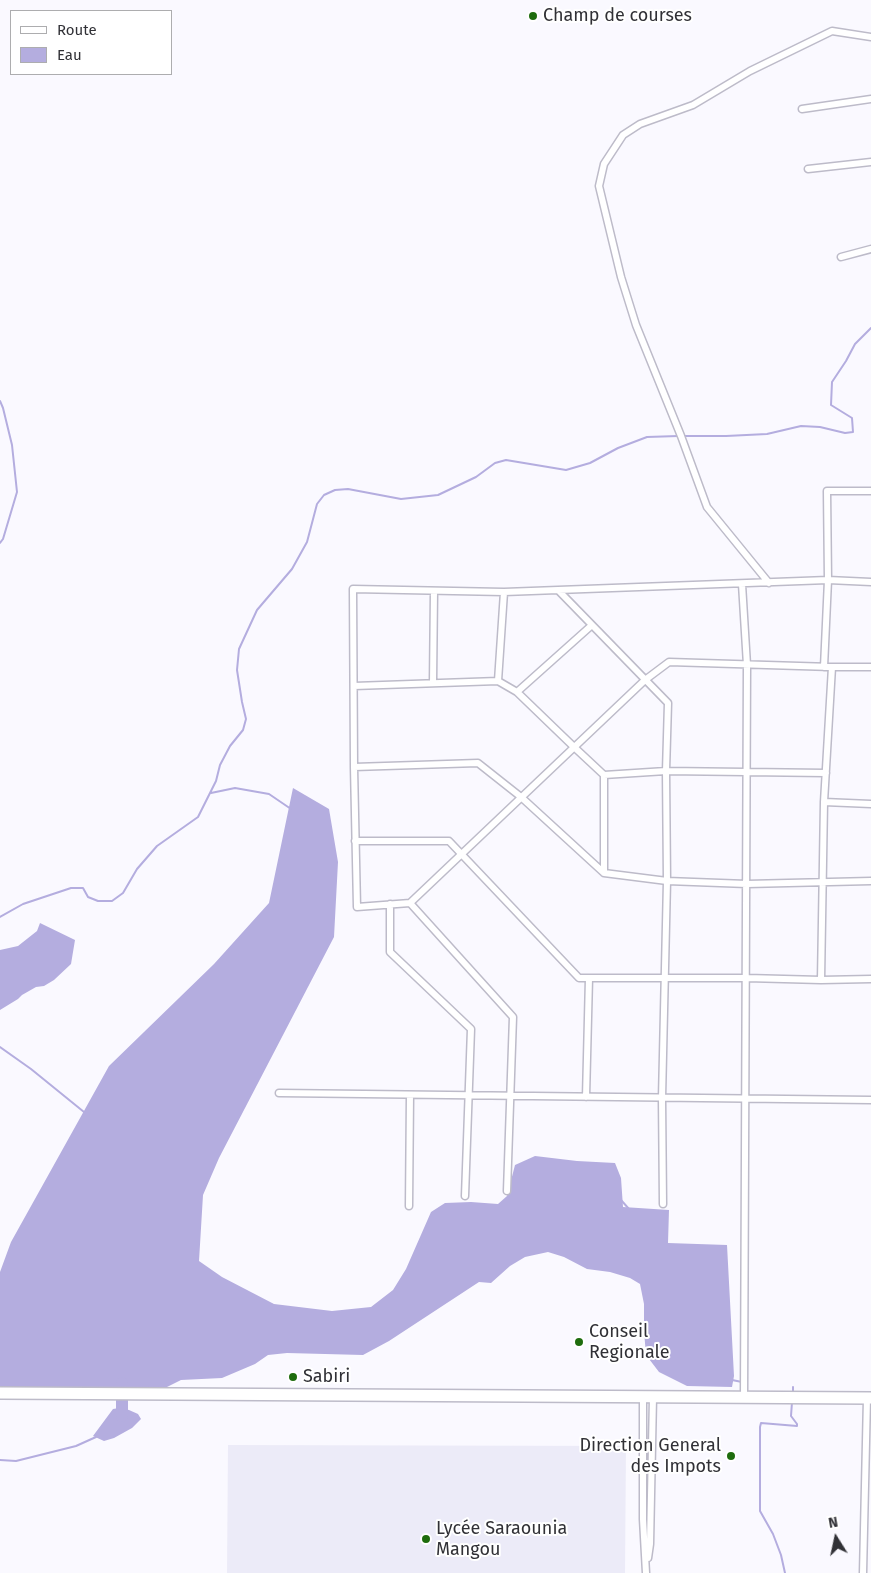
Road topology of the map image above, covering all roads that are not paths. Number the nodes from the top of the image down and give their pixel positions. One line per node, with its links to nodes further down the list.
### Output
1 (871, 37): 11 (street)
2 (871, 99): 3 (street)
3 (802, 109)
4 (871, 162): 5 (street)
5 (808, 169)
6 (871, 249): 7 (street)
7 (841, 257)
8 (871, 491): 9 (street)
9 (828, 580): 10 (street); 11 (street); 18 (street)
10 (871, 582)
11 (769, 583): 12 (street)
12 (742, 584): 14 (street); 17 (street)
13 (434, 590): 15 (street); 23 (street); 24 (street)
14 (558, 590): 15 (street); 16 (street)
15 (504, 592): 22 (street)
16 (592, 625): 21 (street); 25 (street)
17 (747, 665): 18 (street); 21 (street); 29 (street)
18 (824, 668): 19 (street)
19 (832, 668): 20 (street); 30 (street)
20 (871, 668)
21 (645, 680): 26 (street); 28 (street)
22 (498, 681): 23 (street); 25 (street)
23 (432, 683): 24 (street)
24 (354, 686): 27 (street)
25 (517, 692): 26 (street)
26 (574, 747): 31 (street); 32 (street)
27 (354, 767): 32 (street); 35 (street)
28 (666, 771): 29 (street); 31 (street); 38 (street)
29 (747, 772): 30 (street); 41 (street)
30 (826, 773): 33 (street)
31 (604, 775): 37 (street)
32 (521, 797): 36 (street); 37 (street)
33 (824, 802): 34 (street); 40 (street)
34 (871, 804)
35 (355, 841): 36 (street); 43 (street)
36 (462, 854): 42 (street); 44 (street)
37 (604, 873): 38 (street)
38 (667, 881): 41 (street); 45 (street)
39 (871, 881): 40 (street)
40 (823, 882): 41 (street); 48 (street)
41 (747, 884): 46 (street)
42 (410, 903): 43 (street); 52 (street)
43 (390, 904): 51 (street)
44 (589, 978): 45 (street); 53 (street)
45 (664, 978): 46 (street); 54 (street)
46 (747, 978): 48 (street); 55 (street)
47 (871, 979): 48 (street)
48 (821, 980)
49 (279, 1093): 50 (street)
50 (410, 1095): 51 (street); 60 (street)
51 (469, 1096): 52 (street); 58 (street)
52 (510, 1096): 53 (street); 57 (street)
53 (586, 1097): 54 (street)
54 (662, 1098): 55 (street); 59 (street)
55 (746, 1099): 56 (street); 63 (street)
56 (871, 1100)
57 (507, 1191)
58 (465, 1196)
59 (663, 1204)
60 (409, 1206)
61 (0, 1393): 62 (highway)
62 (648, 1397): 63 (highway); 65 (street)
63 (744, 1398): 64 (highway)
64 (869, 1398): 66 (street)
65 (646, 1571)
66 (863, 1573)

